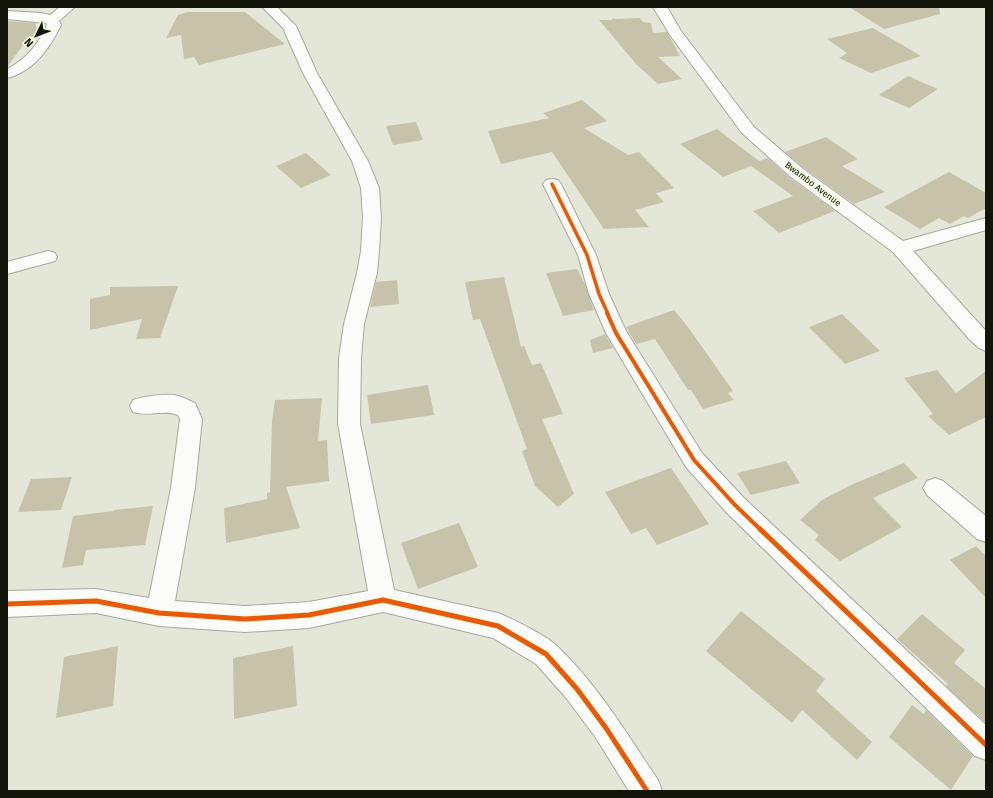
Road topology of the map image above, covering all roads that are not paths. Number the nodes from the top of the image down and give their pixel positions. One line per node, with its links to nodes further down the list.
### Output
1 (68, 7): 5 (street)
2 (270, 7): 16 (street)
3 (660, 7): 9 (street, Bwambo Avenue)
4 (7, 15): 5 (street)
5 (52, 20): 6 (street)
6 (7, 74)
7 (552, 184): 19 (street)
8 (986, 224): 9 (street)
9 (900, 248): 12 (street, Bwambo Avenue)
10 (48, 257): 11 (street)
11 (7, 268)
12 (986, 343)
13 (141, 406): 18 (street)
14 (935, 488): 15 (street)
15 (986, 531)
16 (383, 600): 18 (street); 20 (street)
17 (7, 604): 18 (street)
18 (159, 613)
19 (986, 745)
20 (647, 791)

